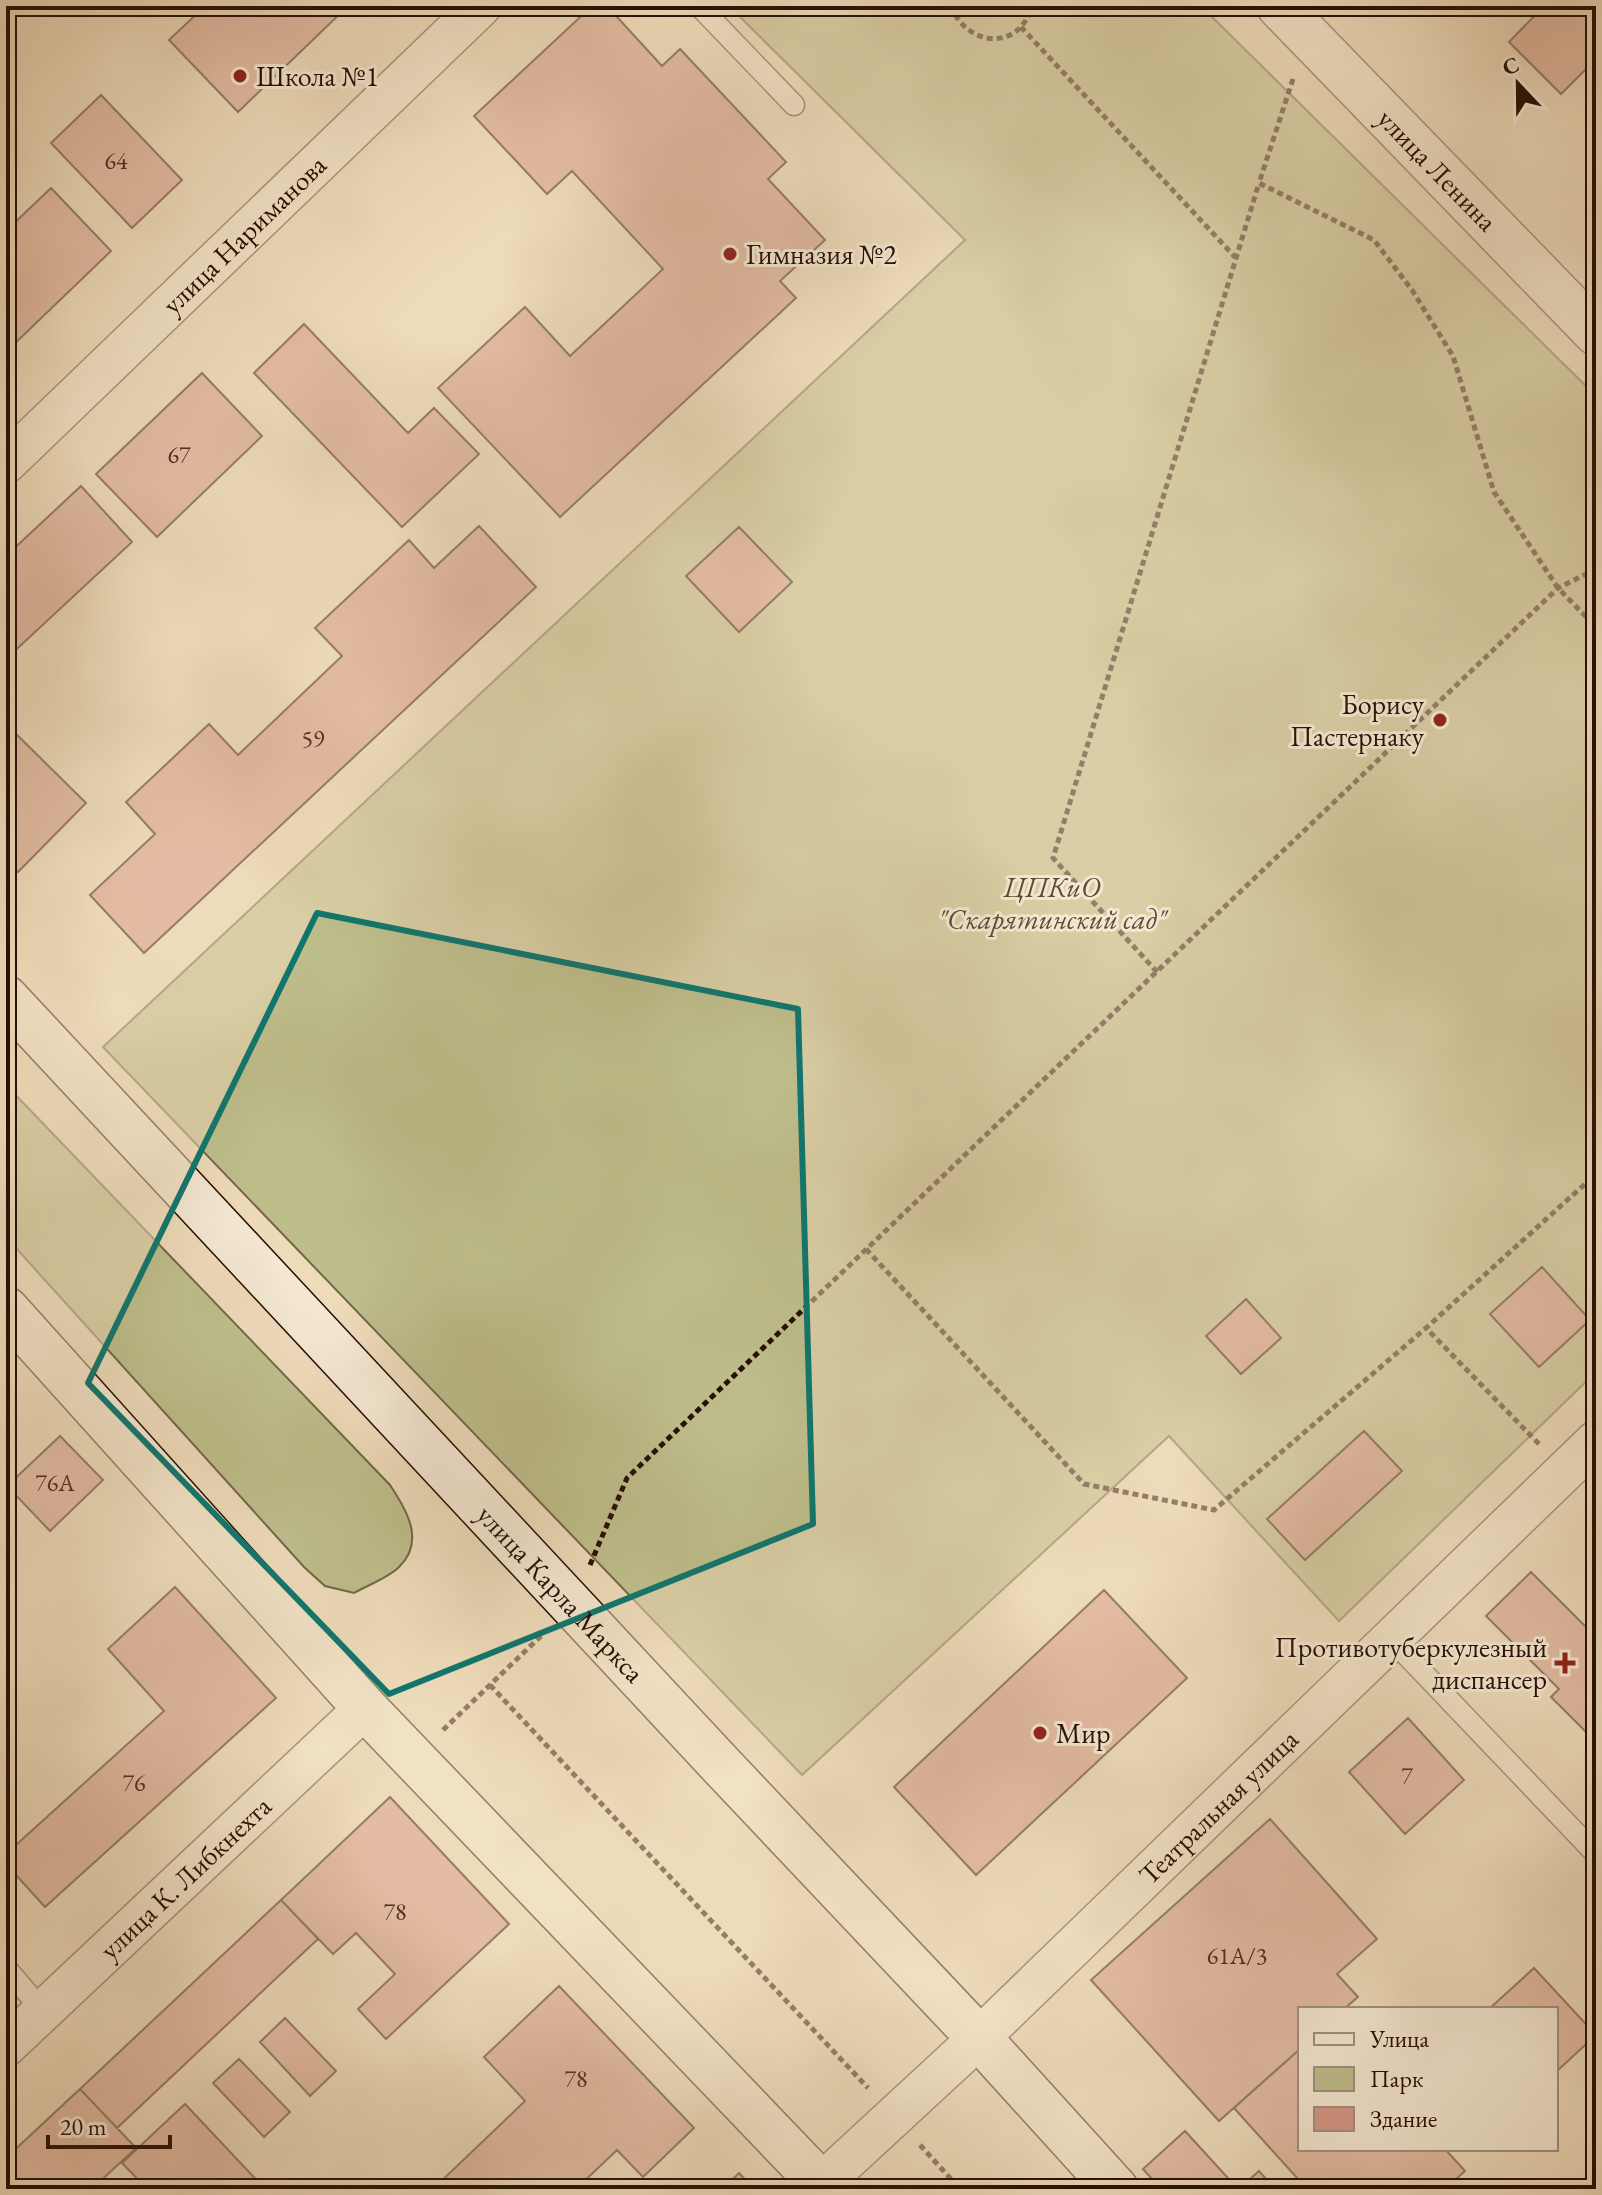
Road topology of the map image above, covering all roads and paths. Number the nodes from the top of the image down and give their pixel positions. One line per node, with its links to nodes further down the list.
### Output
1 (481, 6): 12 (street, улица Нариманова)
2 (699, 6): 8 (lane)
3 (951, 6): 6 (path)
4 (1032, 6): 6 (path)
5 (1279, 6): 11 (main road, улица Ленина)
6 (1021, 27): 10 (path)
7 (1296, 71): 9 (path)
8 (794, 105)
9 (1259, 183): 10 (path); 14 (path)
10 (1236, 258): 16 (path)
11 (1596, 333)
12 (6, 463)
13 (1596, 574): 14 (path)
14 (1558, 588): 15 (path); 16 (path)
15 (1596, 627)
16 (1157, 972): 19 (path)
17 (6, 998): 24 (main road, улица Карла Маркса)
18 (1596, 1174): 21 (path)
19 (866, 1249): 21 (path); 24 (path)
20 (6, 1309): 27 (main road)
21 (1426, 1328): 23 (path)
22 (1596, 1441): 23 (street, Театральная улица)
23 (1565, 1471): 25 (street, Театральная улица)
24 (572, 1606): 26 (path); 32 (main road, улица Карла Маркса)
25 (1391, 1639): 29 (lane); 32 (street, Театральная улица)
26 (490, 1685): 28 (path); 34 (path)
27 (365, 1708): 28 (main road); 31 (street, улица К. Либкнехта)
28 (413, 1758): 35 (main road)
29 (1596, 1854)
30 (6, 1968): 31 (lane)
31 (43, 2011): 33 (street, улица К. Либкнехта)
32 (979, 2038): 34 (street, Театральная улица); 37 (main road, улица Карла Маркса)
33 (6, 2046)
34 (894, 2116): 35 (street, Театральная улица); 36 (path)
35 (824, 2186)
36 (960, 2189)
37 (1116, 2189)

